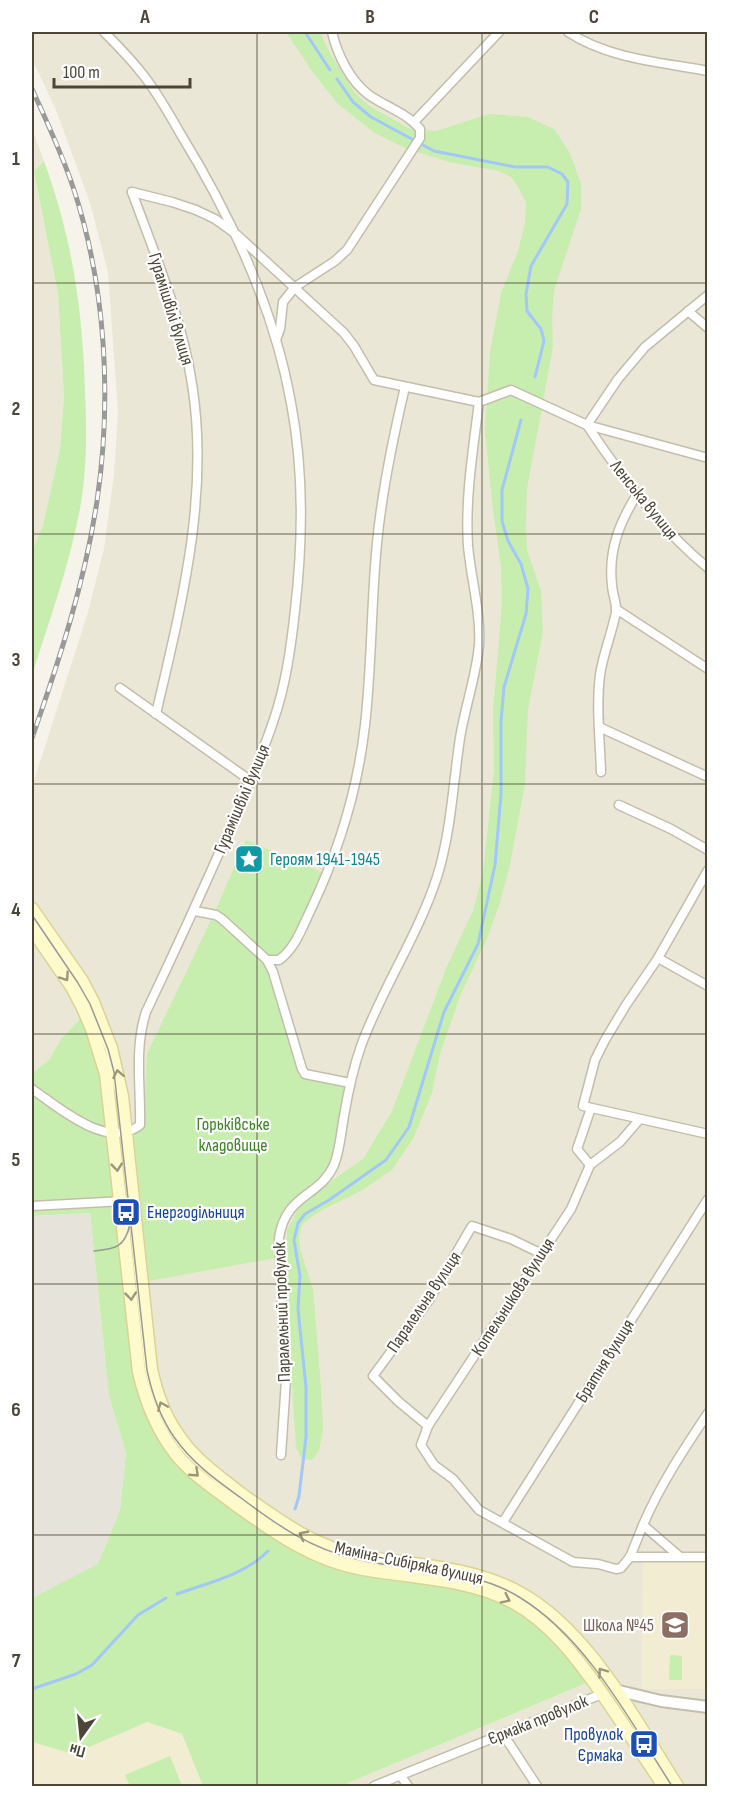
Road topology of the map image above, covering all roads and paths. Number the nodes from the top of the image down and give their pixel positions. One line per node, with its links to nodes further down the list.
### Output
1 (104, 32): 7 (street, Гурамішвілі вулиця)
2 (333, 32): 6 (street)
3 (499, 32): 6 (street)
4 (568, 32): 5 (street)
5 (708, 71)
6 (414, 122): 8 (street, Гурамішвілі вулиця)
7 (236, 234): 8 (street, Гурамішвілі вулиця); 12 (street, Гурамішвілі вулиця); 22 (street, Гурамішвілі вулиця)
8 (295, 287): 12 (street, Гурамішвілі вулиця); 13 (street, Гурамішвілі вулиця)
9 (708, 295): 10 (street)
10 (688, 311): 11 (street); 15 (street)
11 (708, 328)
12 (276, 340): 26 (street, Гурамішвілі вулиця)
13 (405, 387): 14 (street, Гурамішвілі вулиця); 34 (street)
14 (479, 402): 15 (street); 36 (street)
15 (587, 425): 16 (street); 17 (street, Ленська вулиця)
16 (708, 459)
17 (638, 493): 18 (street, Ленська вулиця); 19 (street)
18 (708, 568)
19 (616, 609): 20 (street); 23 (street)
20 (708, 669)
21 (120, 688): 22 (street)
22 (156, 714): 26 (street)
23 (599, 727): 24 (street); 25 (street)
24 (601, 772)
25 (708, 777)
26 (251, 781): 31 (street, Гурамішвілі вулиця)
27 (619, 805): 28 (street)
28 (708, 850)
29 (708, 870): 33 (street)
30 (32, 909): 40 (main road, Маміна-Сибіряка вулиця, one-way to 30)
31 (195, 911): 34 (street); 40 (street, Гурамішвілі вулиця)
32 (32, 929): 40 (main road, Маміна-Сибіряка вулиця, one-way to 40)
33 (658, 958): 35 (street); 38 (street)
34 (267, 960): 36 (street)
35 (708, 986)
36 (350, 1083): 49 (street, Паралельний провулок)
37 (32, 1089): 40 (street)
38 (591, 1108): 39 (street); 42 (street)
39 (639, 1120): 41 (street); 42 (street, Котельникова вулиця)
40 (120, 1132): 44 (main road, Маміна-Сибіряка вулиця)
41 (708, 1134)
42 (590, 1165): 46 (street, Котельникова вулиця)
43 (708, 1199): 50 (street, Братня вулиця)
44 (127, 1201): 45 (street); 55 (main road, Маміна-Сибіряка вулиця, one-way to 44); 56 (main road, Маміна-Сибіряка вулиця, one-way to 56)
45 (32, 1206)
46 (542, 1254): 48 (street, Котельникова вулиця); 48 (street, Паралельна вулиця)
47 (708, 1413): 51 (street)
48 (428, 1426): 50 (street)
49 (281, 1455)
50 (503, 1522): 53 (street)
51 (644, 1525): 52 (street); 53 (street)
52 (679, 1556): 53 (street); 54 (street)
53 (630, 1557)
54 (708, 1557)
55 (615, 1690): 56 (main road, Єрмака провулок); 57 (street); 64 (main road, Маміна-Сибіряка вулиця)
56 (602, 1694): 58 (street, Єрмака провулок); 63 (main road, Маміна-Сибіряка вулиця)
57 (708, 1707)
58 (503, 1734): 59 (street, Єрмака провулок); 62 (street)
59 (401, 1776): 60 (street, Єрмака провулок); 61 (street)
60 (374, 1786)
61 (408, 1786)
62 (537, 1786)
63 (664, 1786)
64 (677, 1786)

